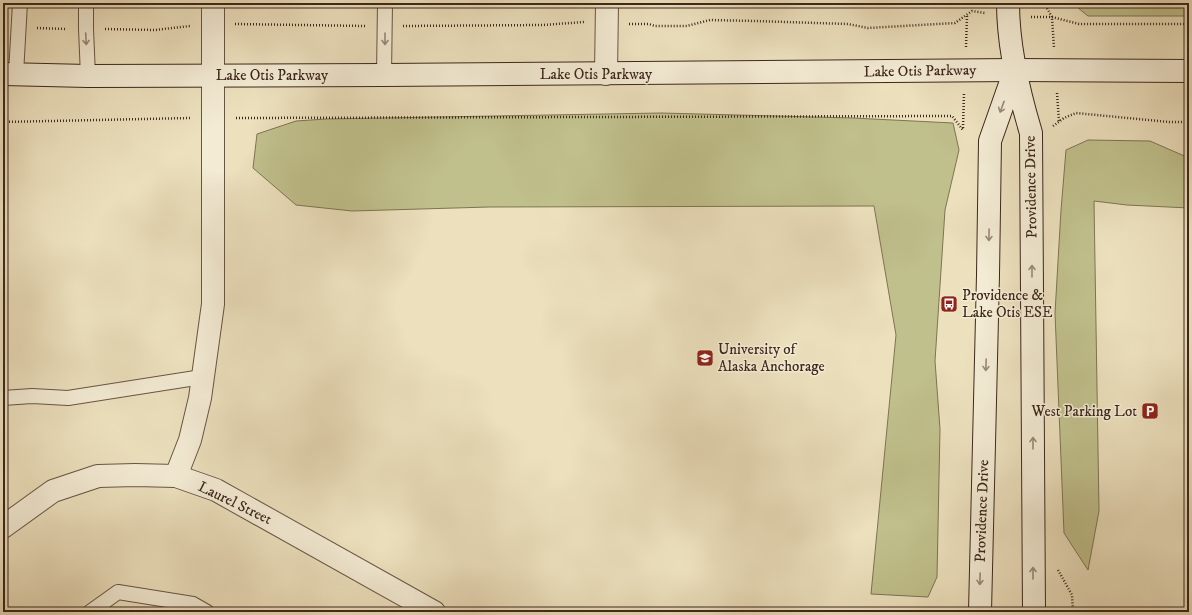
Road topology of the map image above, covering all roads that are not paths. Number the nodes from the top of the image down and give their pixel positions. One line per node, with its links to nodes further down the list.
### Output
1 (20, 3): 9 (lane)
2 (86, 3): 13 (lane, one-way to 13)
3 (213, 3): 11 (main road)
4 (385, 3): 12 (lane, one-way to 12)
5 (1008, 3): 7 (main road)
6 (606, 13): 10 (main road)
7 (1015, 70): 8 (main road, Lake Otis Parkway); 10 (main road, Lake Otis Parkway); 21 (main road, Providence Drive, one-way to 21); 22 (main road, Providence Drive, one-way to 7)
8 (1189, 70)
9 (9, 74): 13 (main road, Lake Otis Parkway)
10 (606, 74): 12 (main road, Lake Otis Parkway)
11 (212, 75): 12 (main road, Lake Otis Parkway); 13 (main road, Lake Otis Parkway); 14 (main road)
12 (384, 75)
13 (88, 76)
14 (202, 377): 15 (lane); 16 (main road)
15 (3, 398)
16 (176, 476): 17 (main road, Laurel Street); 20 (main road, Laurel Street)
17 (3, 527)
18 (90, 612): 19 (lane)
19 (207, 612)
20 (434, 612)
21 (980, 612)
22 (1034, 612)

